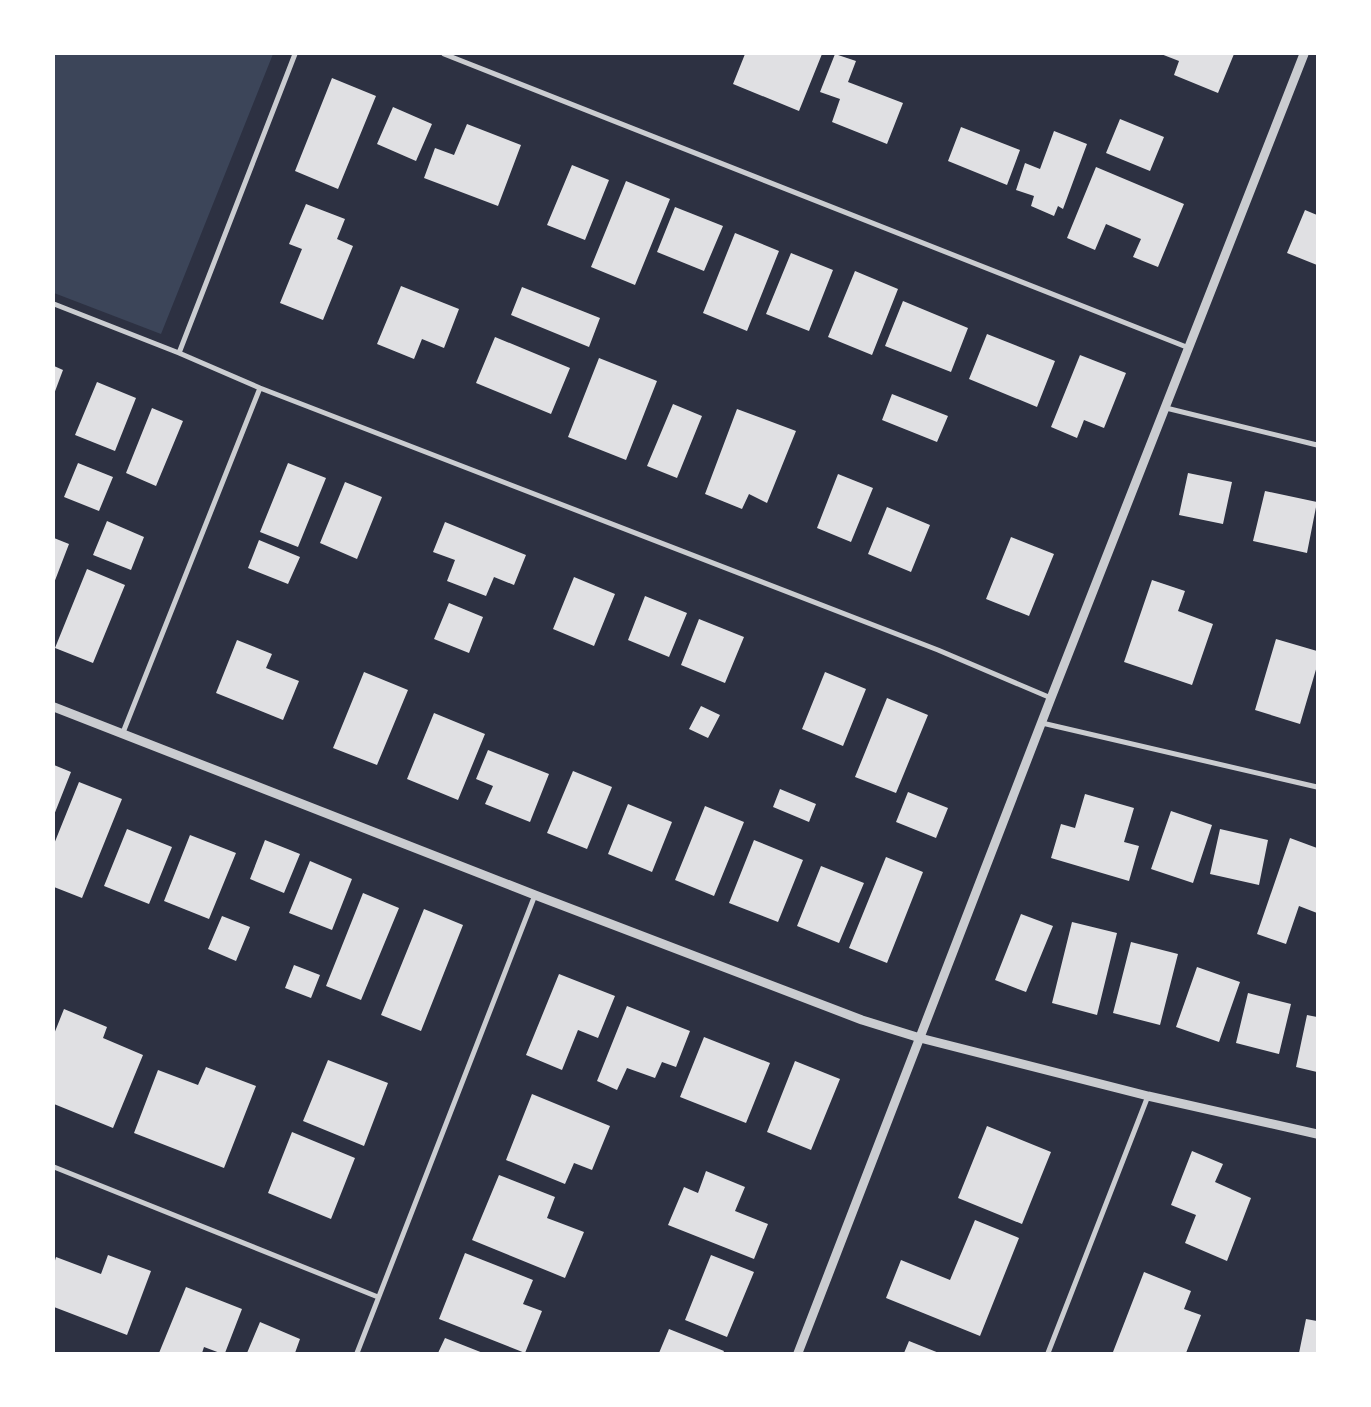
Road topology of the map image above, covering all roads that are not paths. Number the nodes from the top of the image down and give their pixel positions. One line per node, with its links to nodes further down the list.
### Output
1 (295, 54): 6 (street)
2 (444, 54): 5 (street)
3 (1304, 54): 5 (street)
4 (54, 304): 6 (street)
5 (1189, 348): 8 (street)
6 (179, 353): 7 (street)
7 (260, 388): 10 (street); 13 (street)
8 (1166, 408): 9 (street); 10 (street)
9 (1317, 445)
10 (1052, 698): 12 (street)
11 (54, 707): 13 (street)
12 (1042, 723): 14 (street); 16 (street)
13 (122, 735): 15 (street)
14 (1317, 787)
15 (535, 895): 16 (street); 20 (street)
16 (920, 1038): 17 (street); 22 (street)
17 (1148, 1096): 18 (street); 23 (street)
18 (1317, 1134)
19 (54, 1167): 20 (street)
20 (378, 1297): 21 (street)
21 (357, 1353)
22 (798, 1353)
23 (1048, 1353)

